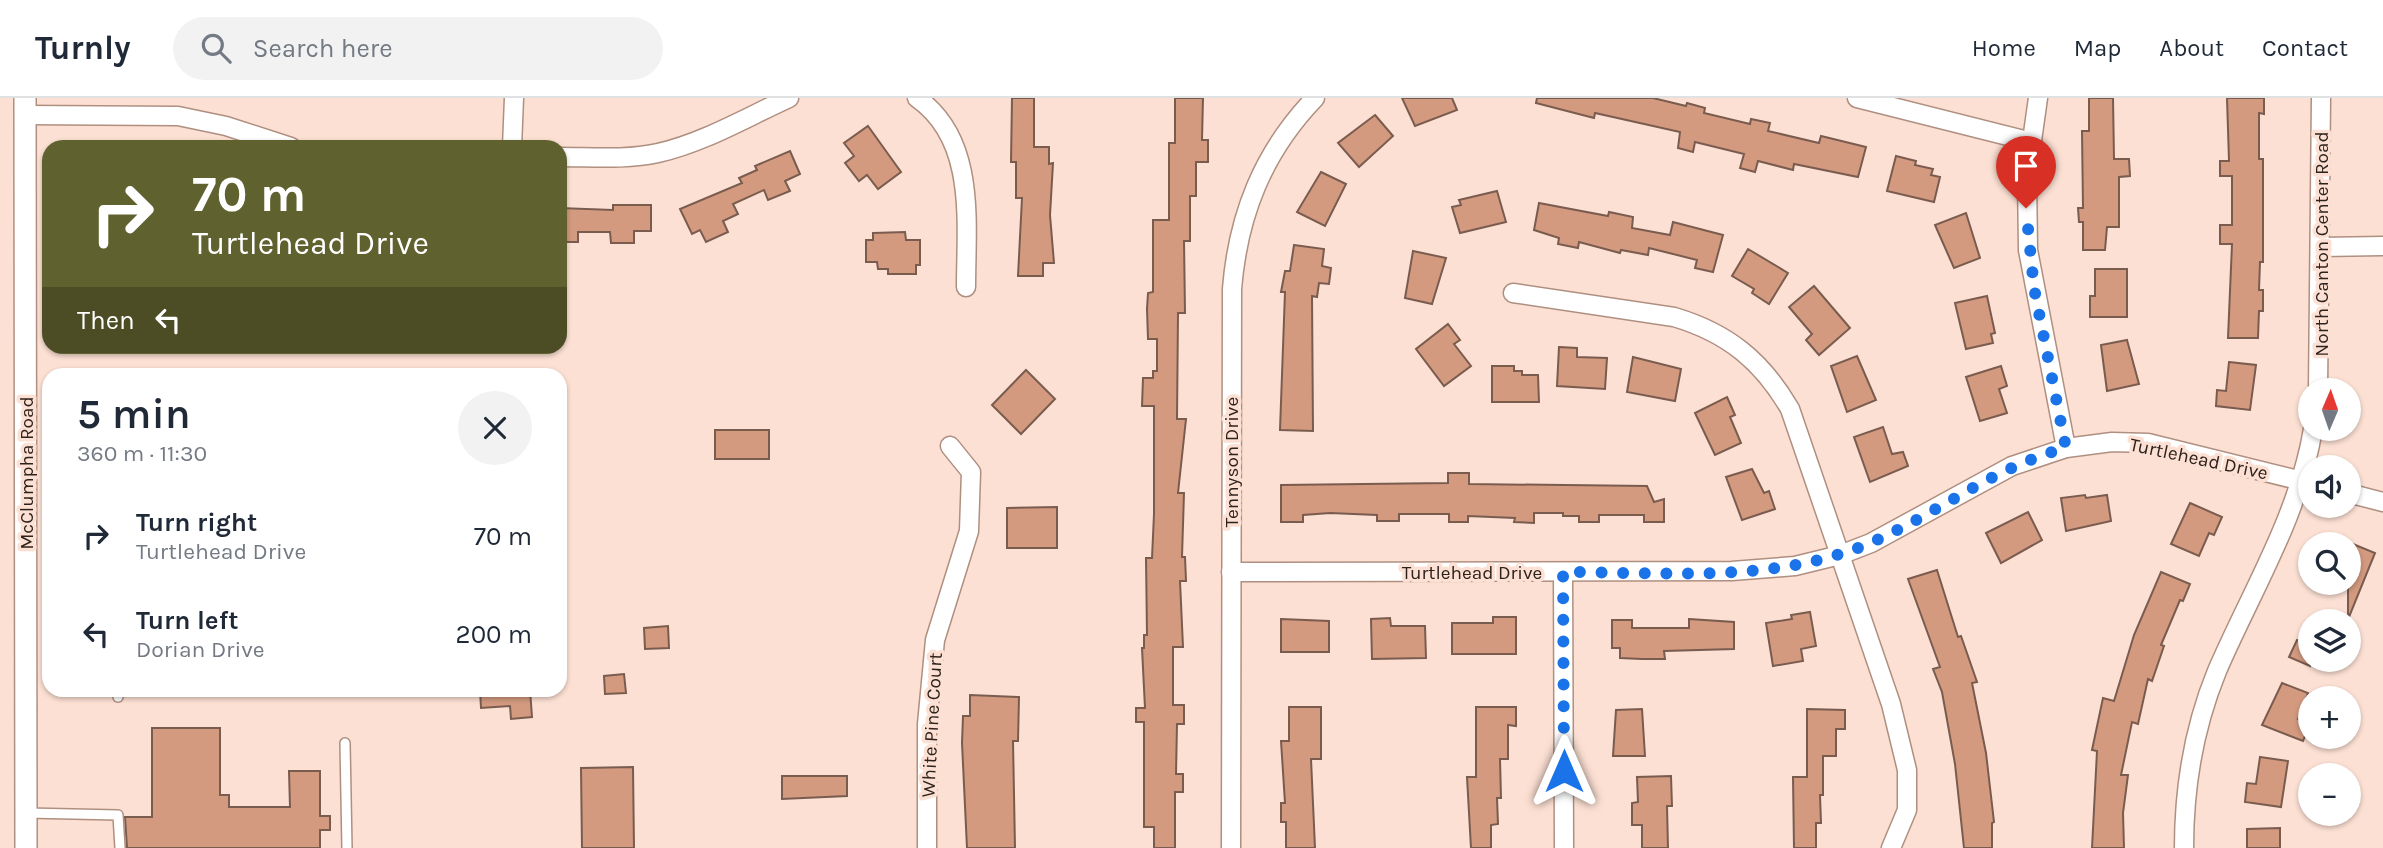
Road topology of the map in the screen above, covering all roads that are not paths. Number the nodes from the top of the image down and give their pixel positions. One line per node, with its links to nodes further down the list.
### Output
1 (514, 98): 10 (street)
2 (789, 98): 12 (street)
3 (1857, 98): 11 (street)
4 (2038, 98): 11 (street)
5 (2321, 98): 14 (street, North Canton Center Road)
6 (923, 100): 15 (street)
7 (1303, 102): 25 (street, Tennyson Drive)
8 (25, 107): 9 (street); 28 (street, McClumpha Road)
9 (270, 140)
10 (512, 140)
11 (2032, 142): 19 (street)
12 (567, 157)
13 (2383, 246): 14 (street)
14 (2321, 247): 17 (street, North Canton Center Road)
15 (967, 287)
16 (1513, 293): 24 (street)
17 (2318, 378)
18 (950, 446): 32 (street, White Pine Court)
19 (2066, 448): 20 (street, Turtlehead Drive); 24 (street, Turtlehead Drive)
20 (2298, 480)
21 (2361, 496): 23 (street)
22 (2298, 498): 36 (street)
23 (2383, 502)
24 (1840, 555): 26 (street, Turtlehead Drive); 35 (street)
25 (1231, 572): 26 (street, Turtlehead Drive); 33 (street, Tennyson Drive)
26 (1563, 572): 34 (street)
27 (345, 743): 31 (lane)
28 (26, 813): 29 (street, McClumpha Road); 30 (lane)
29 (26, 848)
30 (120, 848)
31 (347, 848)
32 (927, 848)
33 (1231, 848)
34 (1564, 848)
35 (1891, 848)
36 (2184, 848)

